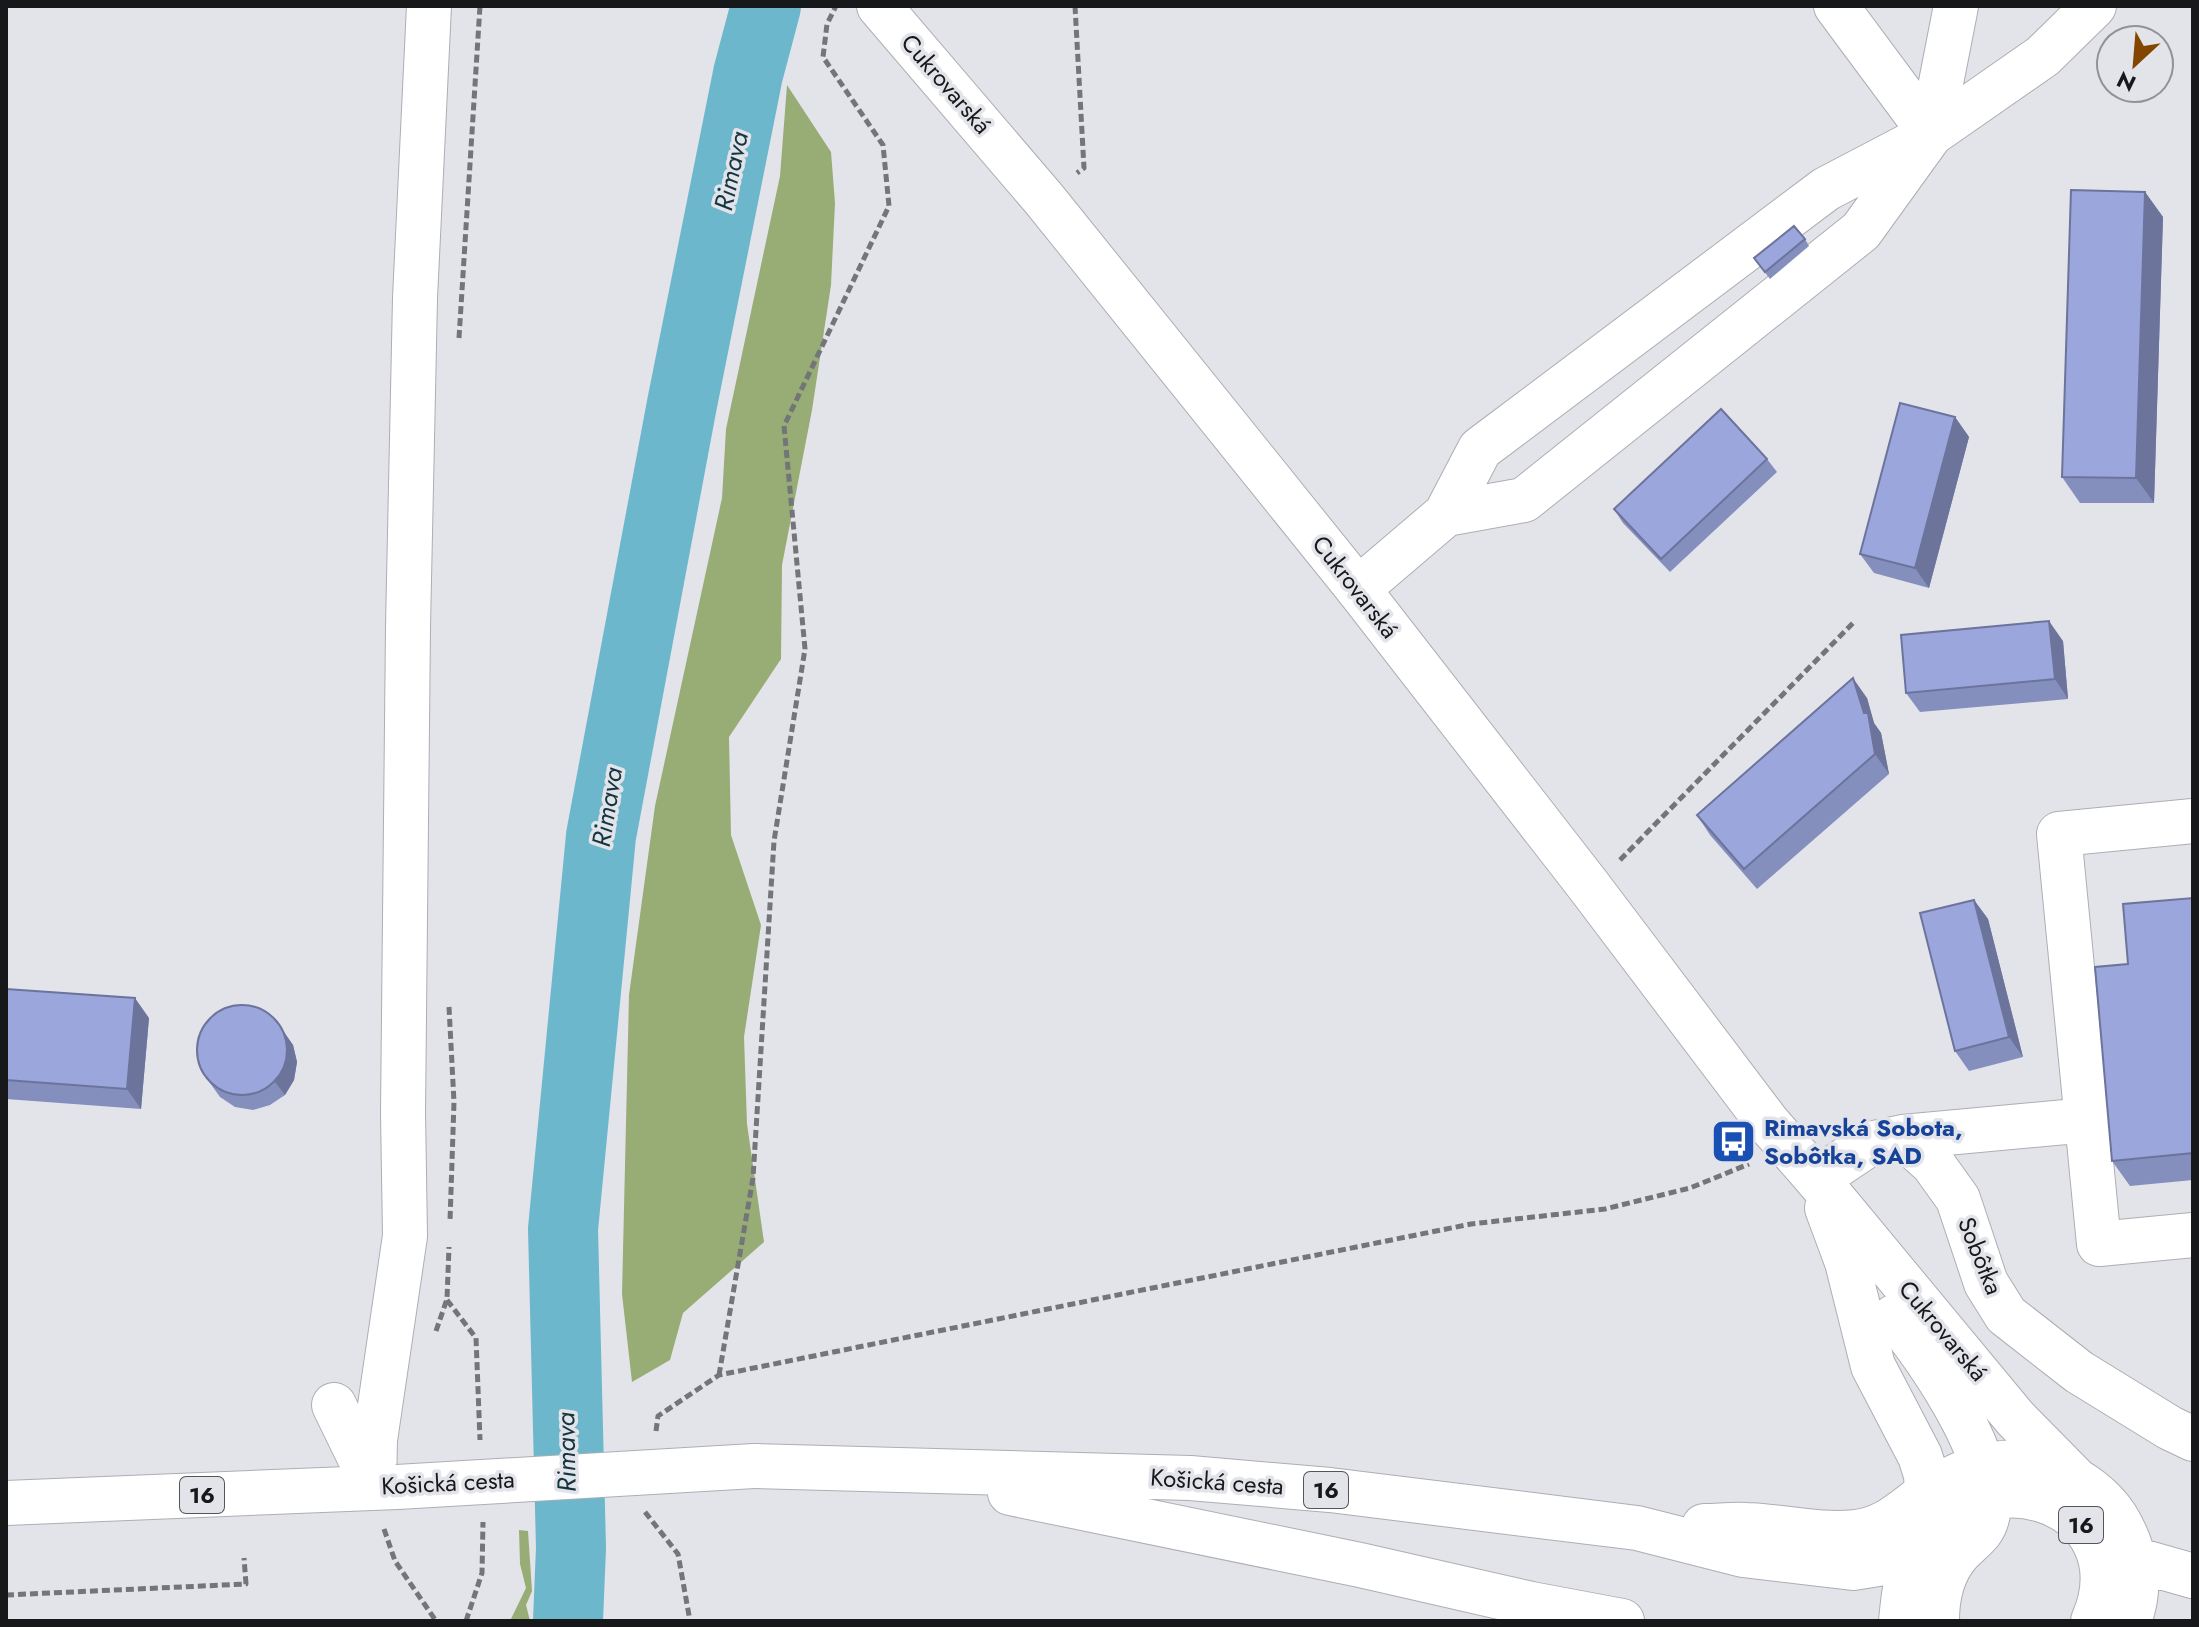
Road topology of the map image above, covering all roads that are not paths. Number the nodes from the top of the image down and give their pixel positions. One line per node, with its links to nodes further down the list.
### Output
1 (429, 6): 20 (main road)
2 (879, 6): 10 (main road, Cukrovarská)
3 (1836, 6): 6 (main road)
4 (1956, 6): 6 (main road)
5 (2094, 6): 6 (main road)
6 (1931, 134): 7 (main road); 8 (main road)
7 (1556, 393): 8 (main road); 9 (main road)
8 (1597, 442): 9 (main road)
9 (1446, 514): 10 (main road)
10 (1358, 589): 14 (main road, Cukrovarská)
11 (2193, 821): 12 (main road)
12 (2087, 1120): 13 (main road); 15 (main road)
13 (1903, 1137): 14 (main road); 17 (main road, Sobôtka)
14 (1817, 1179): 19 (main road, Cukrovarská); 21 (main road, Cukrovarská)
15 (2193, 1235)
16 (334, 1405): 20 (main road)
17 (2193, 1439)
18 (890, 1470): 20 (main road, Košická cesta / 16, bridge); 21 (main road, Košická cesta / 16); 27 (main road, Košická cesta / 16)
19 (2074, 1478): 21 (main road, 16); 23 (main road, 16)
20 (385, 1487): 22 (main road, Košická cesta / 16)
21 (1955, 1498): 23 (main road, 16); 28 (main road); 29 (main road)
22 (6, 1503)
23 (2107, 1534): 24 (main road, 16); 25 (main road, 16); 30 (main road, 16)
24 (2193, 1547)
25 (2135, 1562): 26 (main road, 16); 31 (main road)
26 (2193, 1576)
27 (1629, 1620)
28 (1901, 1621)
29 (1937, 1621)
30 (2093, 1621)
31 (2129, 1621)

